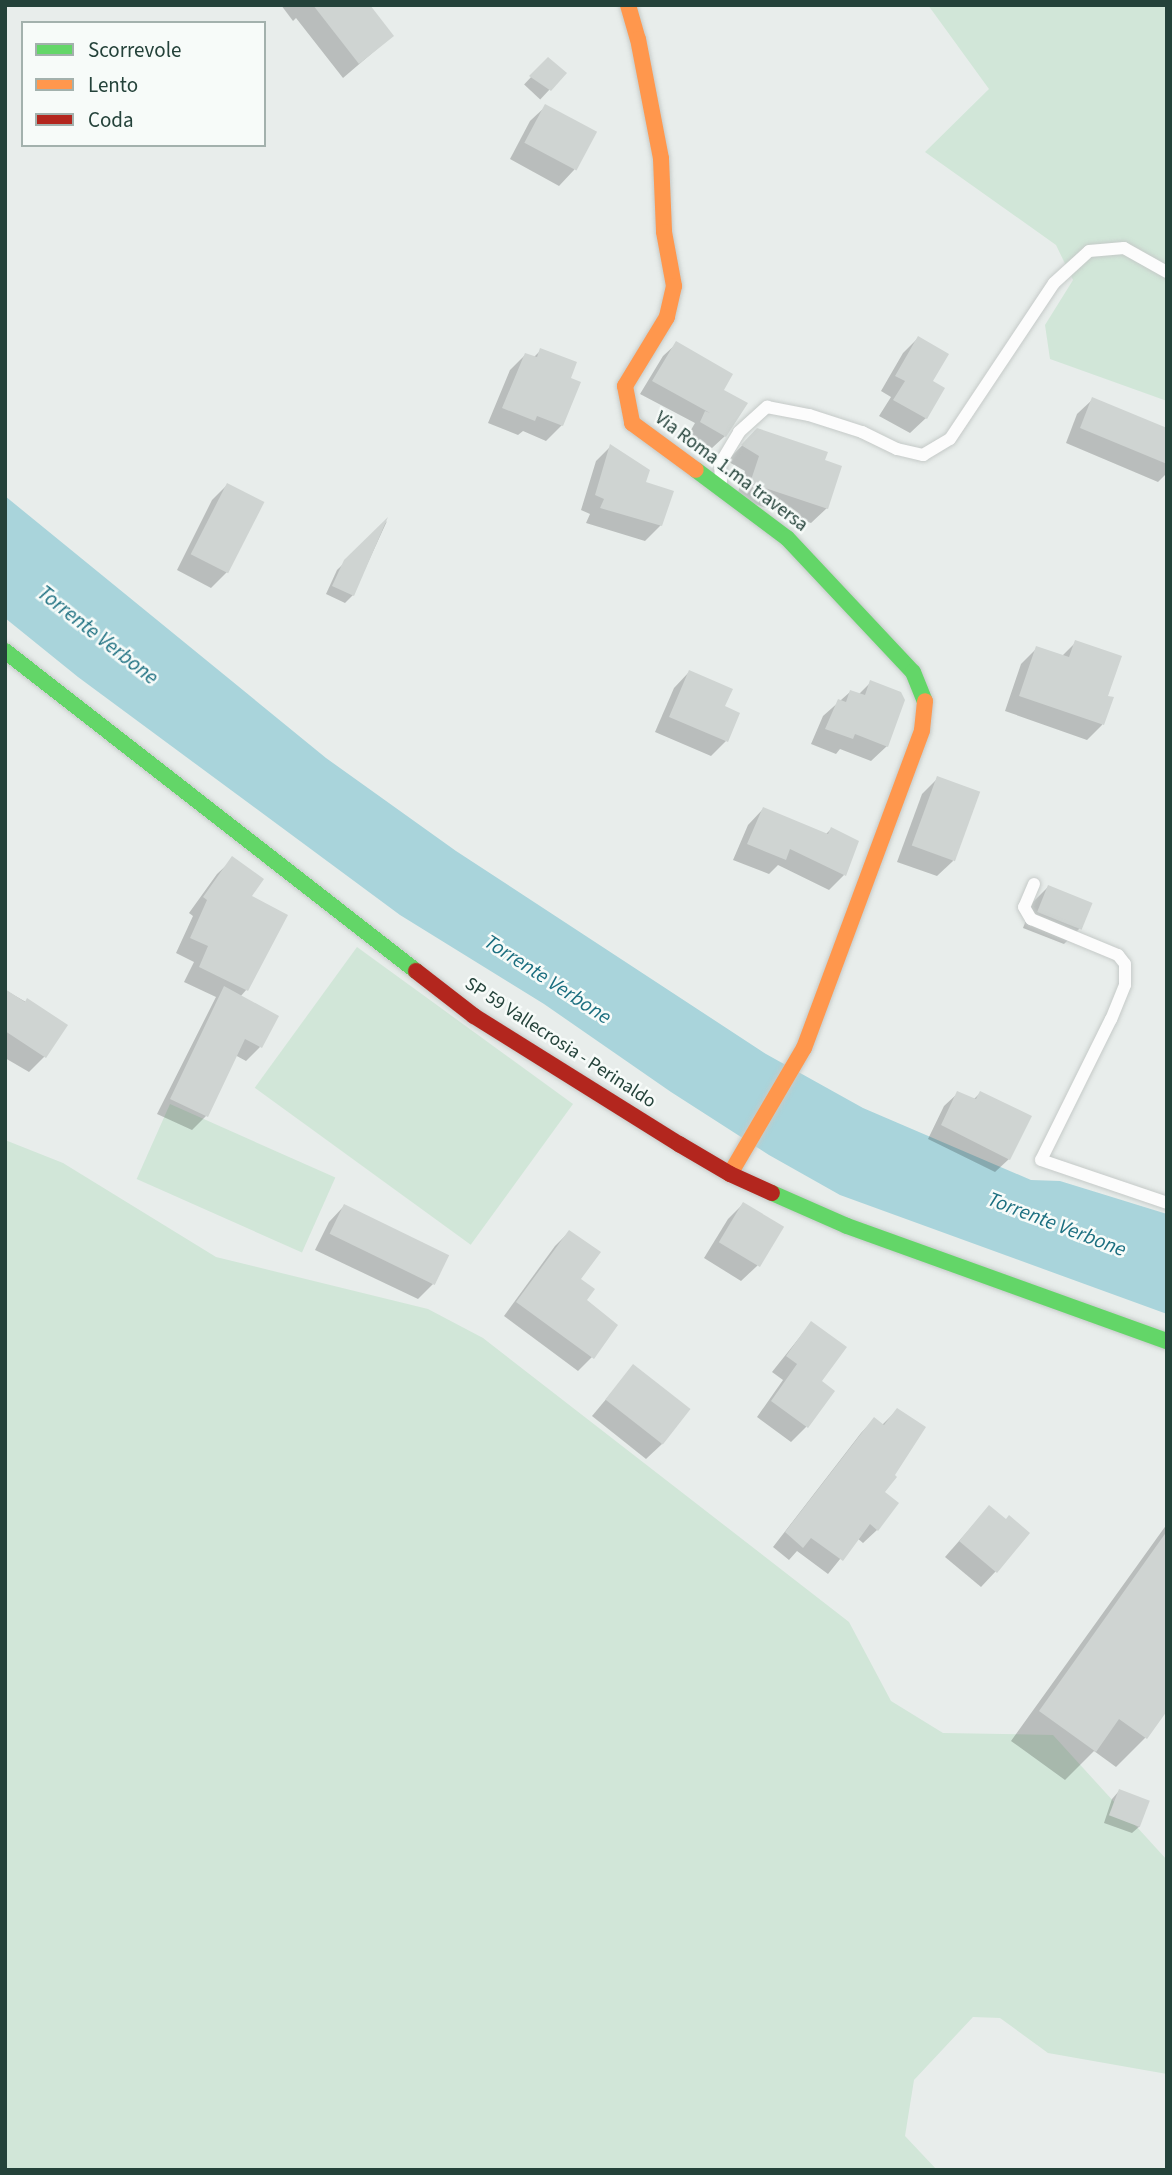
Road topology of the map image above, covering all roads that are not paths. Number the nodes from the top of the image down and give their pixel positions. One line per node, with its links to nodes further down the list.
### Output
1 (628, 5): 3 (street, Via Roma 1.ma traversa)
2 (1167, 272): 3 (lane)
3 (722, 488): 6 (street, Via Roma 1.ma traversa)
4 (5, 651): 6 (street, SP 59 Vallecrosia - Perinaldo)
5 (1034, 884): 7 (lane)
6 (730, 1174): 8 (street, SP 59 Vallecrosia - Perinaldo)
7 (1167, 1203)
8 (1167, 1341)

